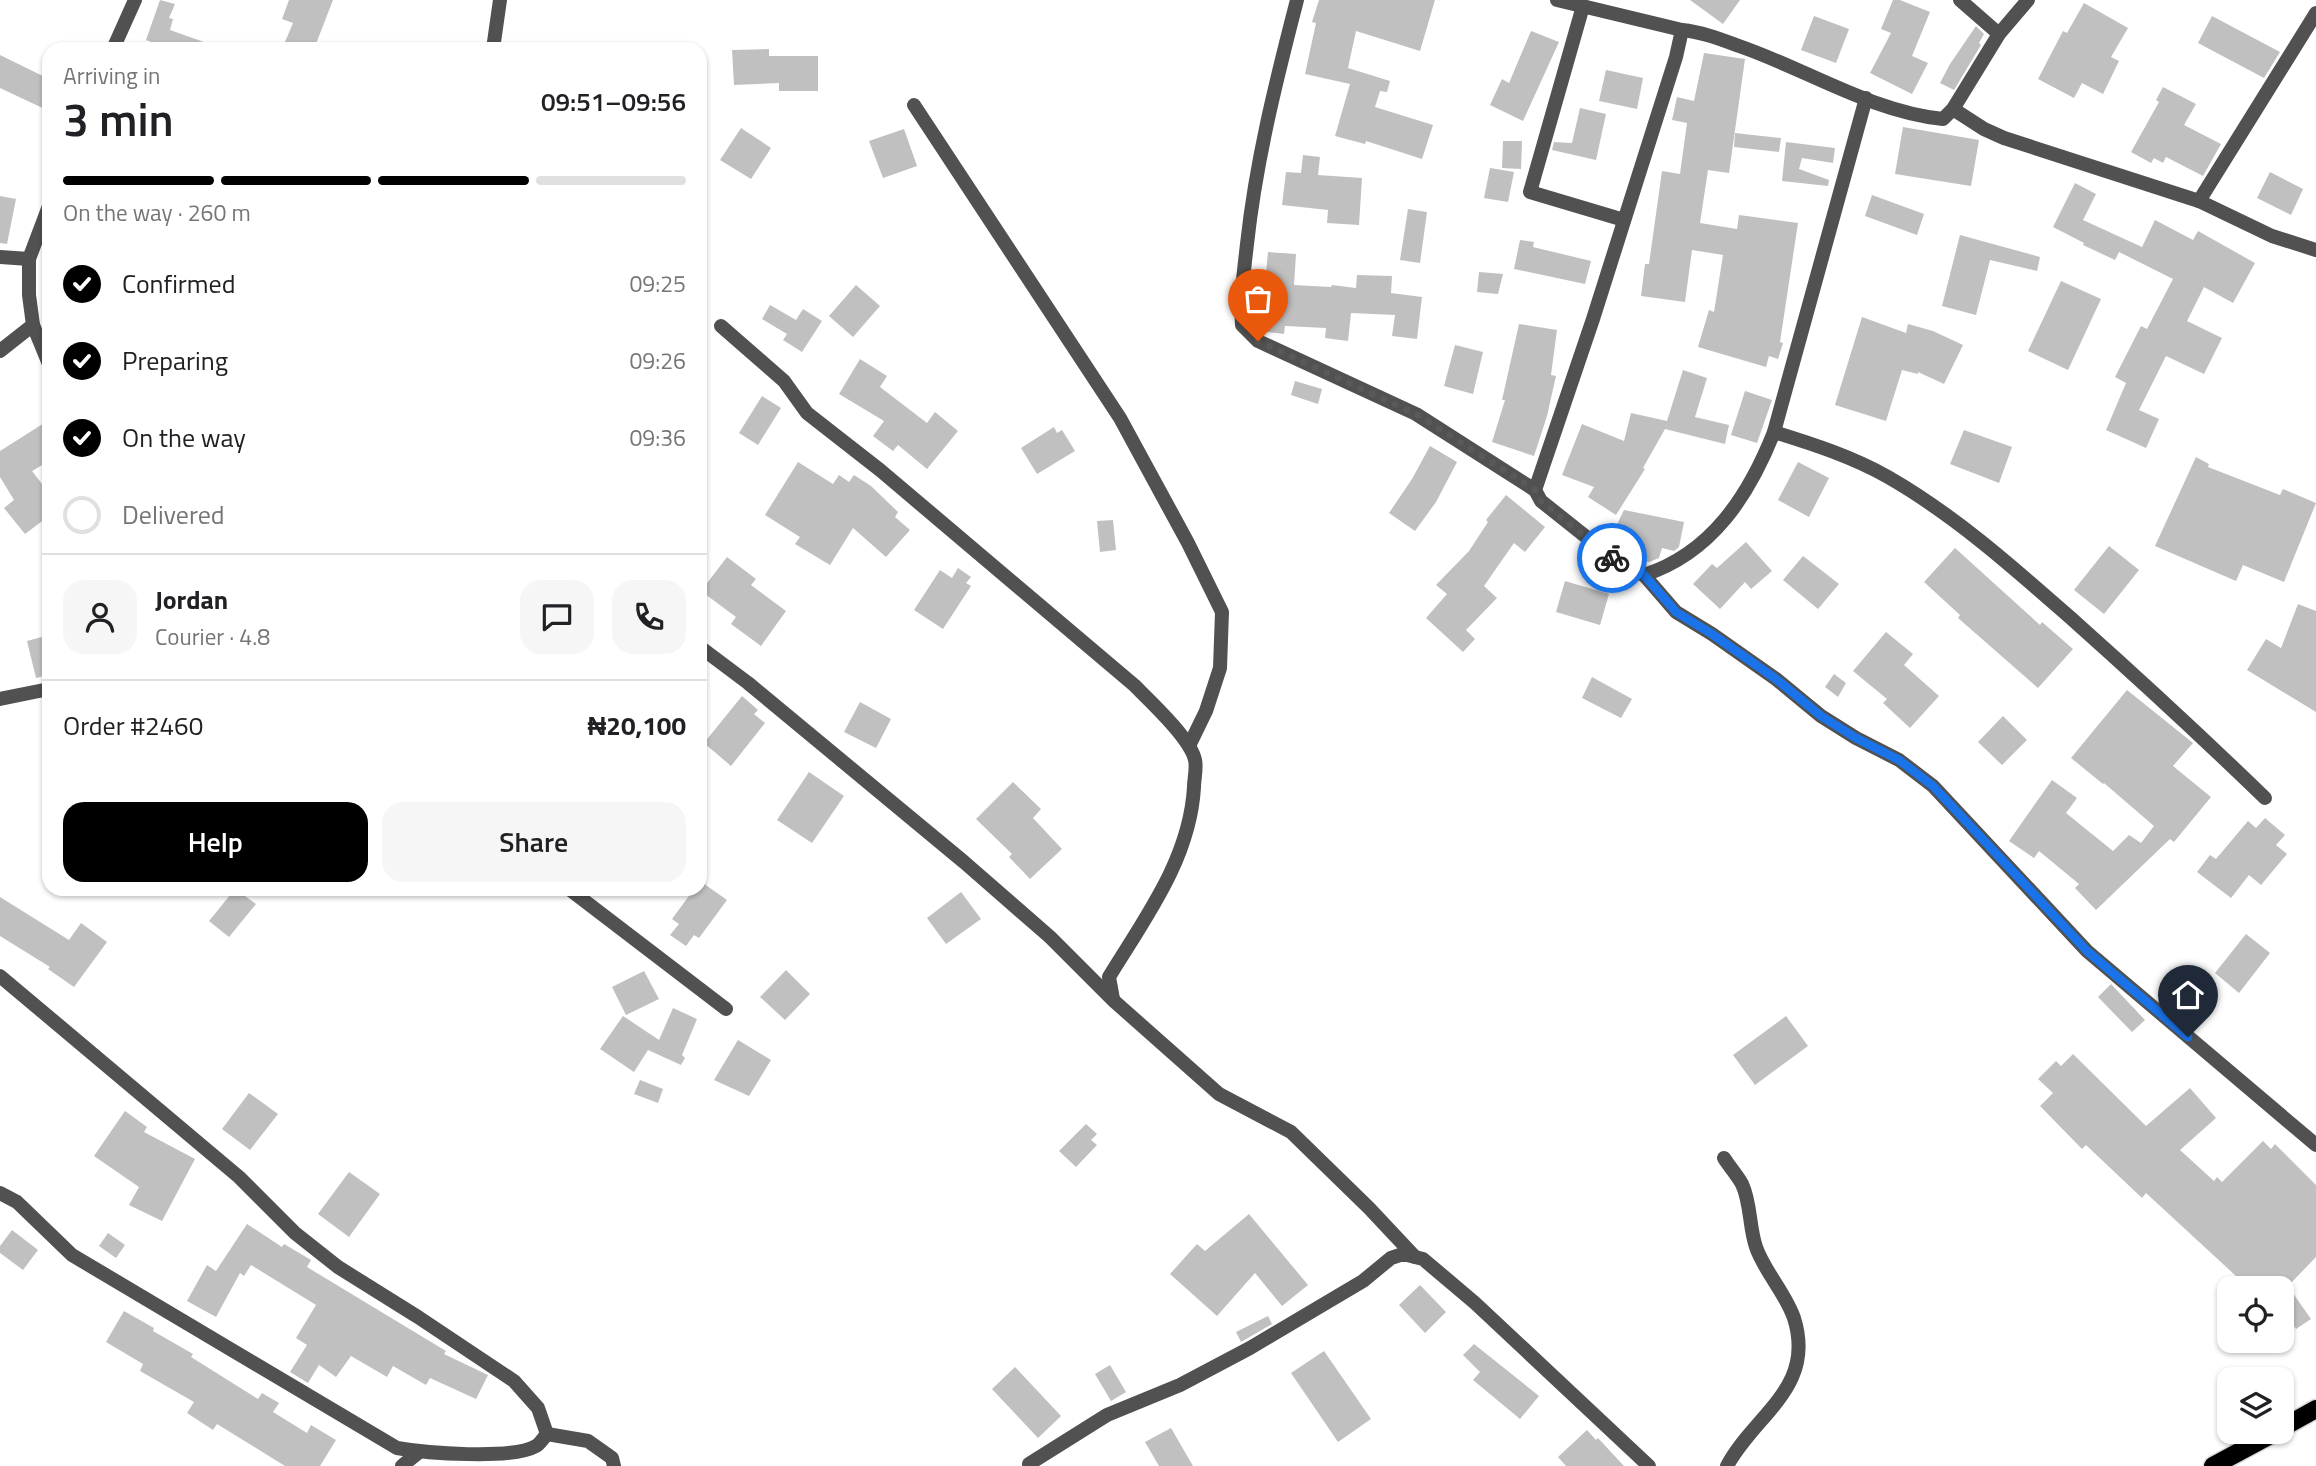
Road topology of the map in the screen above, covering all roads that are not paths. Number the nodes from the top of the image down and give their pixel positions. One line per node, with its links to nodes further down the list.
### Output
1 (135, 0): 11 (street)
2 (500, 0): 12 (street)
3 (1297, 0): 27 (street)
4 (1557, 0): 7 (street)
5 (1960, 0): 10 (street)
6 (2028, 0): 10 (street)
7 (1583, 6): 9 (street); 17 (street)
8 (2316, 13): 16 (street)
9 (1682, 30): 13 (street); 17 (street)
10 (1999, 34): 15 (street)
11 (116, 42)
12 (494, 42)
13 (1866, 98): 15 (street); 26 (street)
14 (914, 105): 32 (street)
15 (1953, 109): 16 (street)
16 (2199, 201): 19 (street)
17 (1624, 220): 27 (street)
18 (42, 224): 21 (street)
19 (2316, 250)
20 (0, 257): 21 (street)
21 (29, 258): 22 (street)
22 (33, 325): 24 (street); 25 (street)
23 (722, 326): 32 (street)
24 (42, 347)
25 (0, 351)
26 (1774, 432): 28 (street); 33 (street)
27 (1535, 490): 28 (street)
28 (1644, 575): 38 (street)
29 (707, 652): 36 (street)
30 (42, 690): 31 (street)
31 (0, 699)
32 (1189, 746): 36 (street)
33 (2265, 798)
34 (578, 896): 37 (street)
35 (0, 976): 44 (street)
36 (1114, 1001): 41 (street)
37 (726, 1009)
38 (2316, 1145)
39 (1724, 1158): 51 (street)
40 (0, 1193): 46 (street)
41 (1415, 1257): 47 (street); 50 (street)
42 (2316, 1409): 43 (main road)
43 (2294, 1421)
44 (547, 1434): 46 (street); 49 (street)
45 (2254, 1444): 52 (main road)
46 (419, 1452): 48 (street)
47 (1029, 1464)
48 (402, 1466)
49 (614, 1466)
50 (1649, 1466)
51 (1727, 1466)
52 (2213, 1466)

